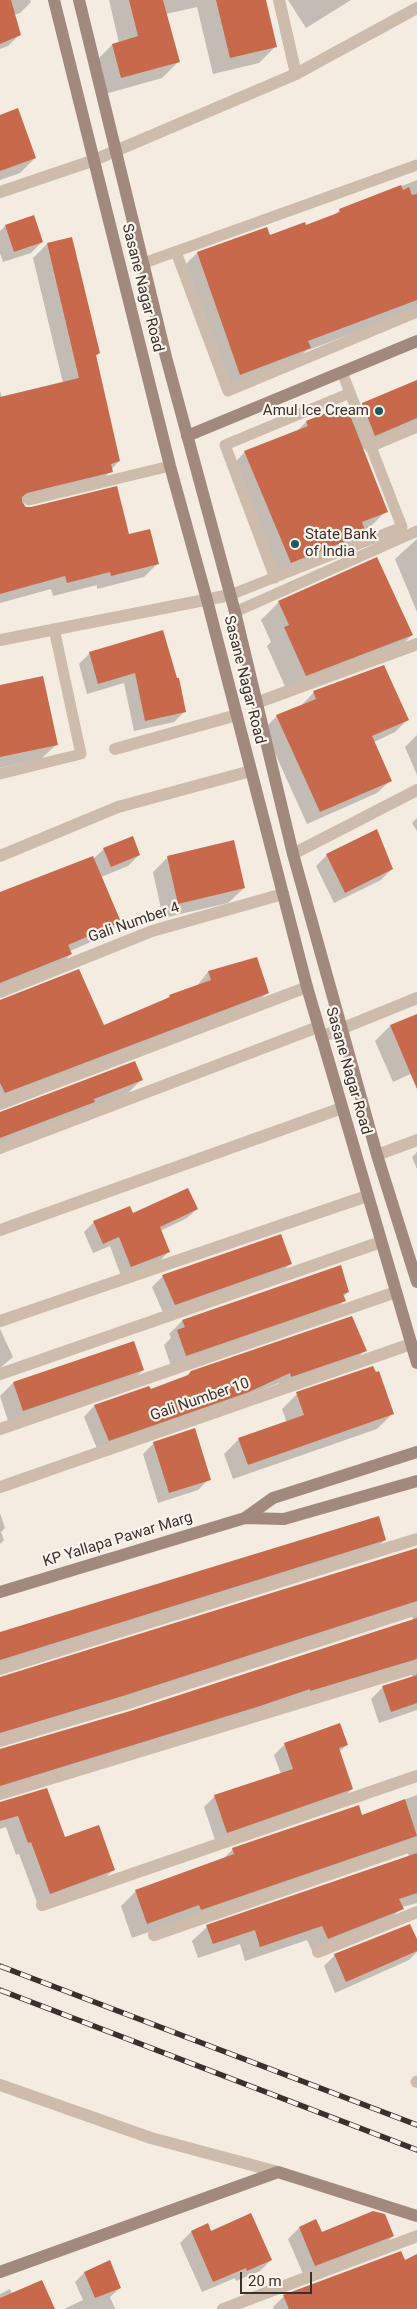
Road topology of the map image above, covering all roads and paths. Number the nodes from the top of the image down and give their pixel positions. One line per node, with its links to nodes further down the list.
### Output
1 (54, 0): 7 (street, Sasane Nagar Road)
2 (79, 0): 6 (street, Sasane Nagar Road)
3 (279, 0): 5 (street)
4 (417, 8): 5 (street)
5 (296, 74): 6 (street)
6 (117, 150): 7 (street); 11 (street, Sasane Nagar Road)
7 (92, 161): 9 (street); 19 (street, Sasane Nagar Road)
8 (417, 165): 10 (lane)
9 (0, 192)
10 (176, 252): 11 (lane); 12 (lane)
11 (144, 263): 17 (street, Sasane Nagar Road)
12 (417, 312)
13 (417, 341): 14 (street)
14 (342, 372): 15 (lane); 17 (street)
15 (350, 392): 18 (lane); 22 (lane)
16 (417, 427): 18 (lane)
17 (187, 436): 23 (street, Sasane Nagar Road)
18 (370, 447): 22 (lane)
19 (170, 466): 20 (lane); 24 (street, Sasane Nagar Road)
20 (29, 500)
21 (417, 531): 25 (lane)
22 (275, 578): 23 (lane)
23 (230, 595): 24 (street); 25 (street, Sasane Nagar Road)
24 (207, 600): 26 (street); 30 (street, Sasane Nagar Road)
25 (235, 612): 29 (street, Sasane Nagar Road)
26 (54, 630): 27 (street); 33 (lane)
27 (0, 640)
28 (417, 644): 29 (street)
29 (256, 703): 35 (street, Sasane Nagar Road)
30 (237, 715): 31 (street); 32 (street, Sasane Nagar Road)
31 (115, 749)
32 (251, 771): 36 (street); 37 (street, Sasane Nagar Road)
33 (0, 774)
34 (417, 790): 35 (street)
35 (293, 854): 41 (street, Sasane Nagar Road)
36 (0, 856)
37 (282, 894): 38 (street, Sasane Nagar Road); 39 (street, Gali Number 4)
38 (307, 987): 42 (street, Sasane Nagar Road); 43 (street)
39 (0, 992)
40 (417, 998): 41 (street)
41 (341, 1031): 42 (street); 47 (street, Sasane Nagar Road)
42 (320, 1032): 44 (street, Sasane Nagar Road); 46 (street)
43 (0, 1104)
44 (342, 1108): 48 (street, Sasane Nagar Road); 49 (street)
45 (417, 1140): 47 (street)
46 (0, 1148)
47 (377, 1156): 51 (street, Sasane Nagar Road)
48 (367, 1196): 50 (street, Sasane Nagar Road); 53 (street)
49 (0, 1230)
50 (381, 1242): 52 (street, Sasane Nagar Road); 56 (street)
51 (417, 1282)
52 (396, 1292): 54 (street, Sasane Nagar Road); 57 (street)
53 (0, 1321)
54 (411, 1344): 55 (street, Sasane Nagar Road); 60 (street, Gali Number 10)
55 (417, 1363)
56 (0, 1374)
57 (0, 1428)
58 (417, 1452): 61 (street, KP Yallapa Pawar Marg)
59 (417, 1481): 61 (street, KP Yallapa Pawar Marg)
60 (0, 1487)
61 (245, 1518): 63 (street, KP Yallapa Pawar Marg)
62 (417, 1539): 66 (street)
63 (0, 1592)
64 (417, 1609): 67 (street)
65 (417, 1668): 69 (street)
66 (0, 1669)
67 (0, 1742)
68 (417, 1776): 71 (street)
69 (0, 1794)
70 (417, 1844): 73 (street)
71 (42, 1905)
72 (417, 1912): 74 (street)
73 (154, 1935)
74 (318, 1952)
75 (0, 2085): 76 (street)
76 (278, 2172): 77 (street); 79 (street)
77 (417, 2216)
78 (417, 2236): 80 (street)
79 (0, 2272)
80 (223, 2309)

